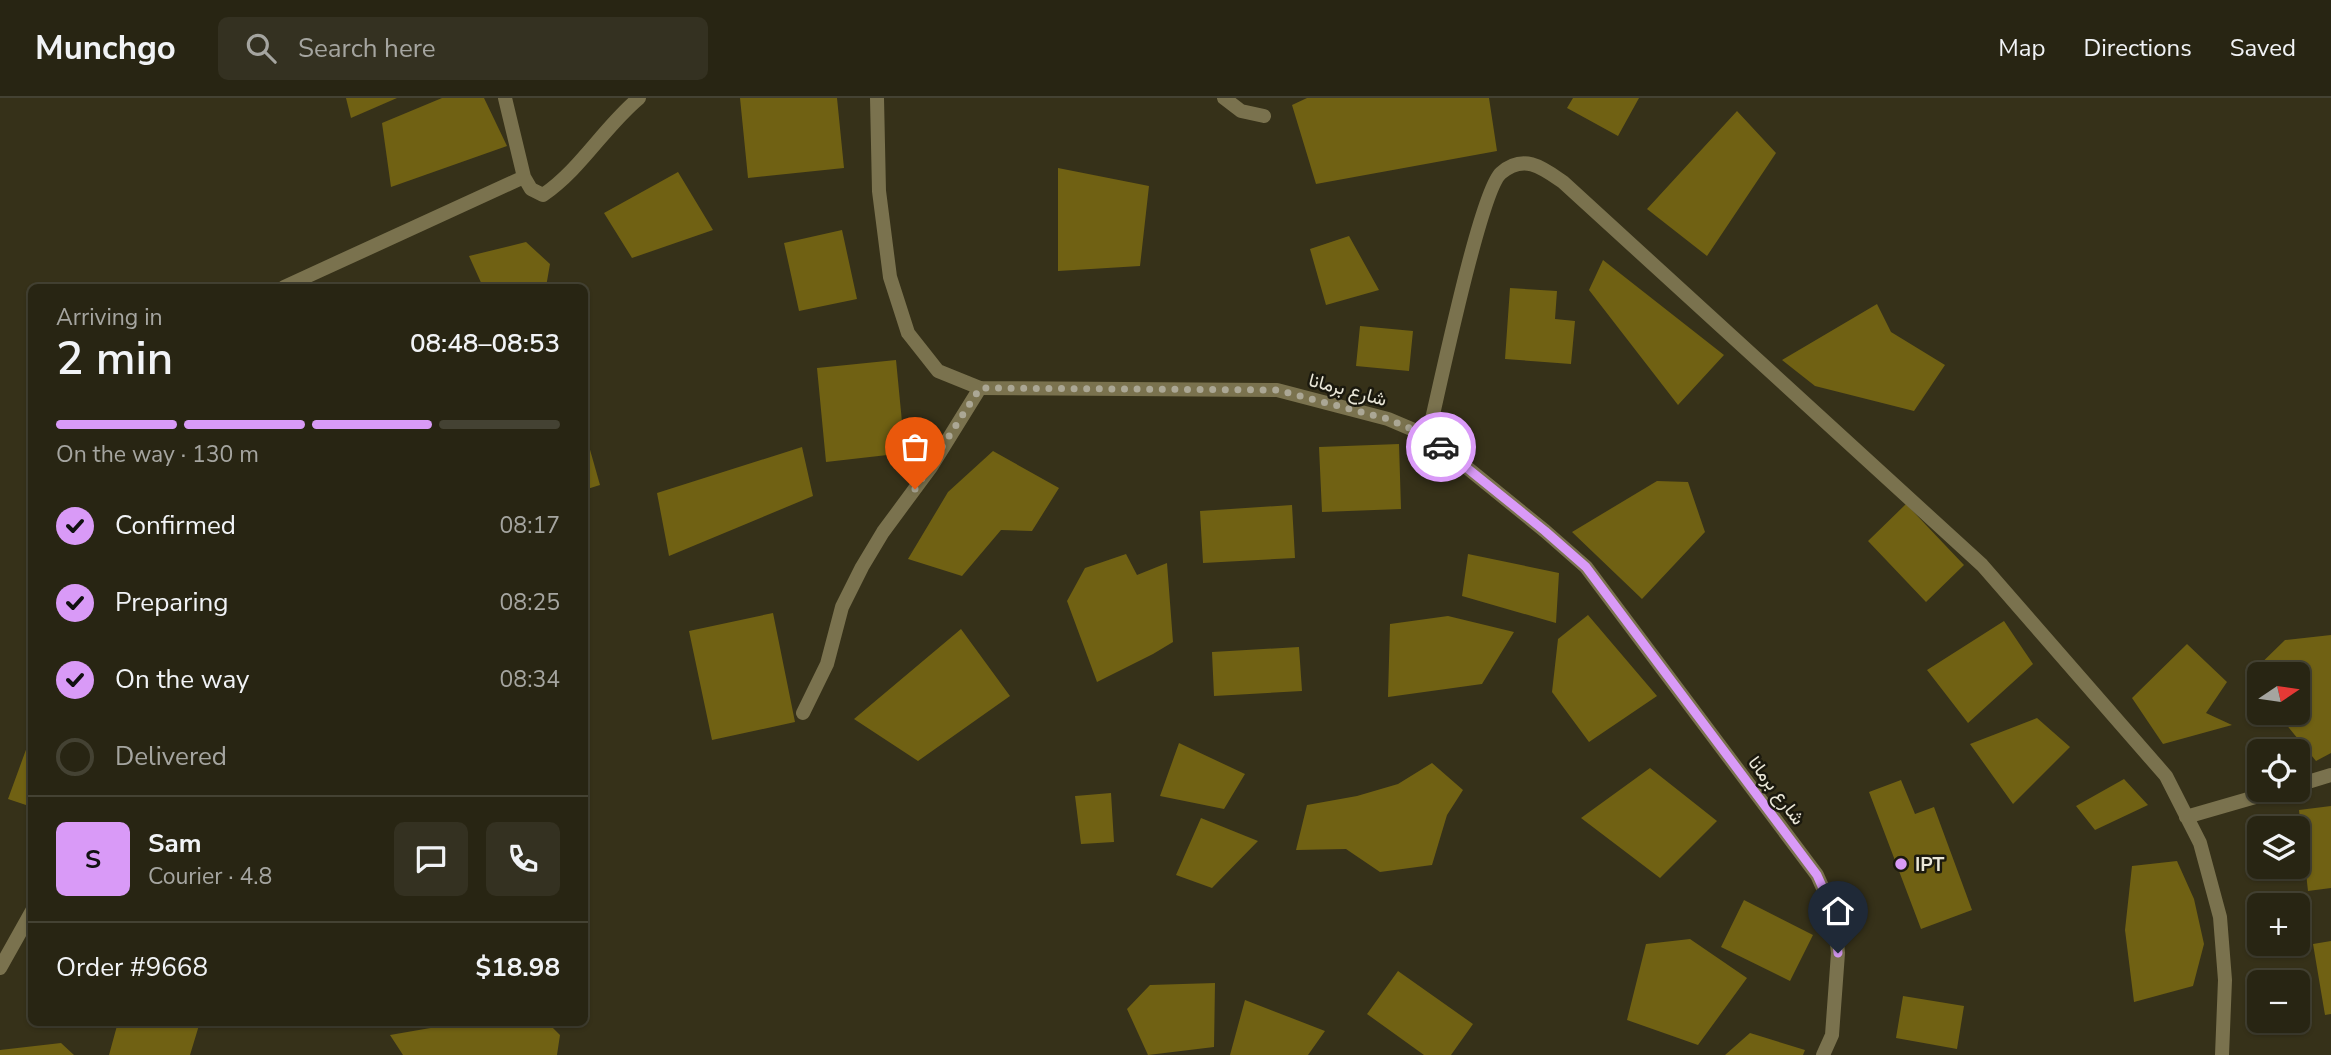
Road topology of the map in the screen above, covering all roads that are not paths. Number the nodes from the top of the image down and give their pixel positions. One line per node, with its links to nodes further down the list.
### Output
1 (505, 98): 6 (street)
2 (639, 98): 6 (street)
3 (877, 98): 8 (street, شارع برمانا)
4 (1224, 98): 5 (street)
5 (1264, 116)
6 (524, 177): 7 (street)
7 (291, 284)
8 (980, 388): 9 (street, شارع برمانا); 10 (street)
9 (1428, 436): 14 (street); 17 (street, شارع برمانا)
10 (803, 713)
11 (2331, 775): 12 (street)
12 (2310, 781)
13 (2247, 799): 14 (street)
14 (2186, 817): 18 (street)
15 (28, 917): 16 (street)
16 (0, 968)
17 (1823, 1055)
18 (2222, 1055)

